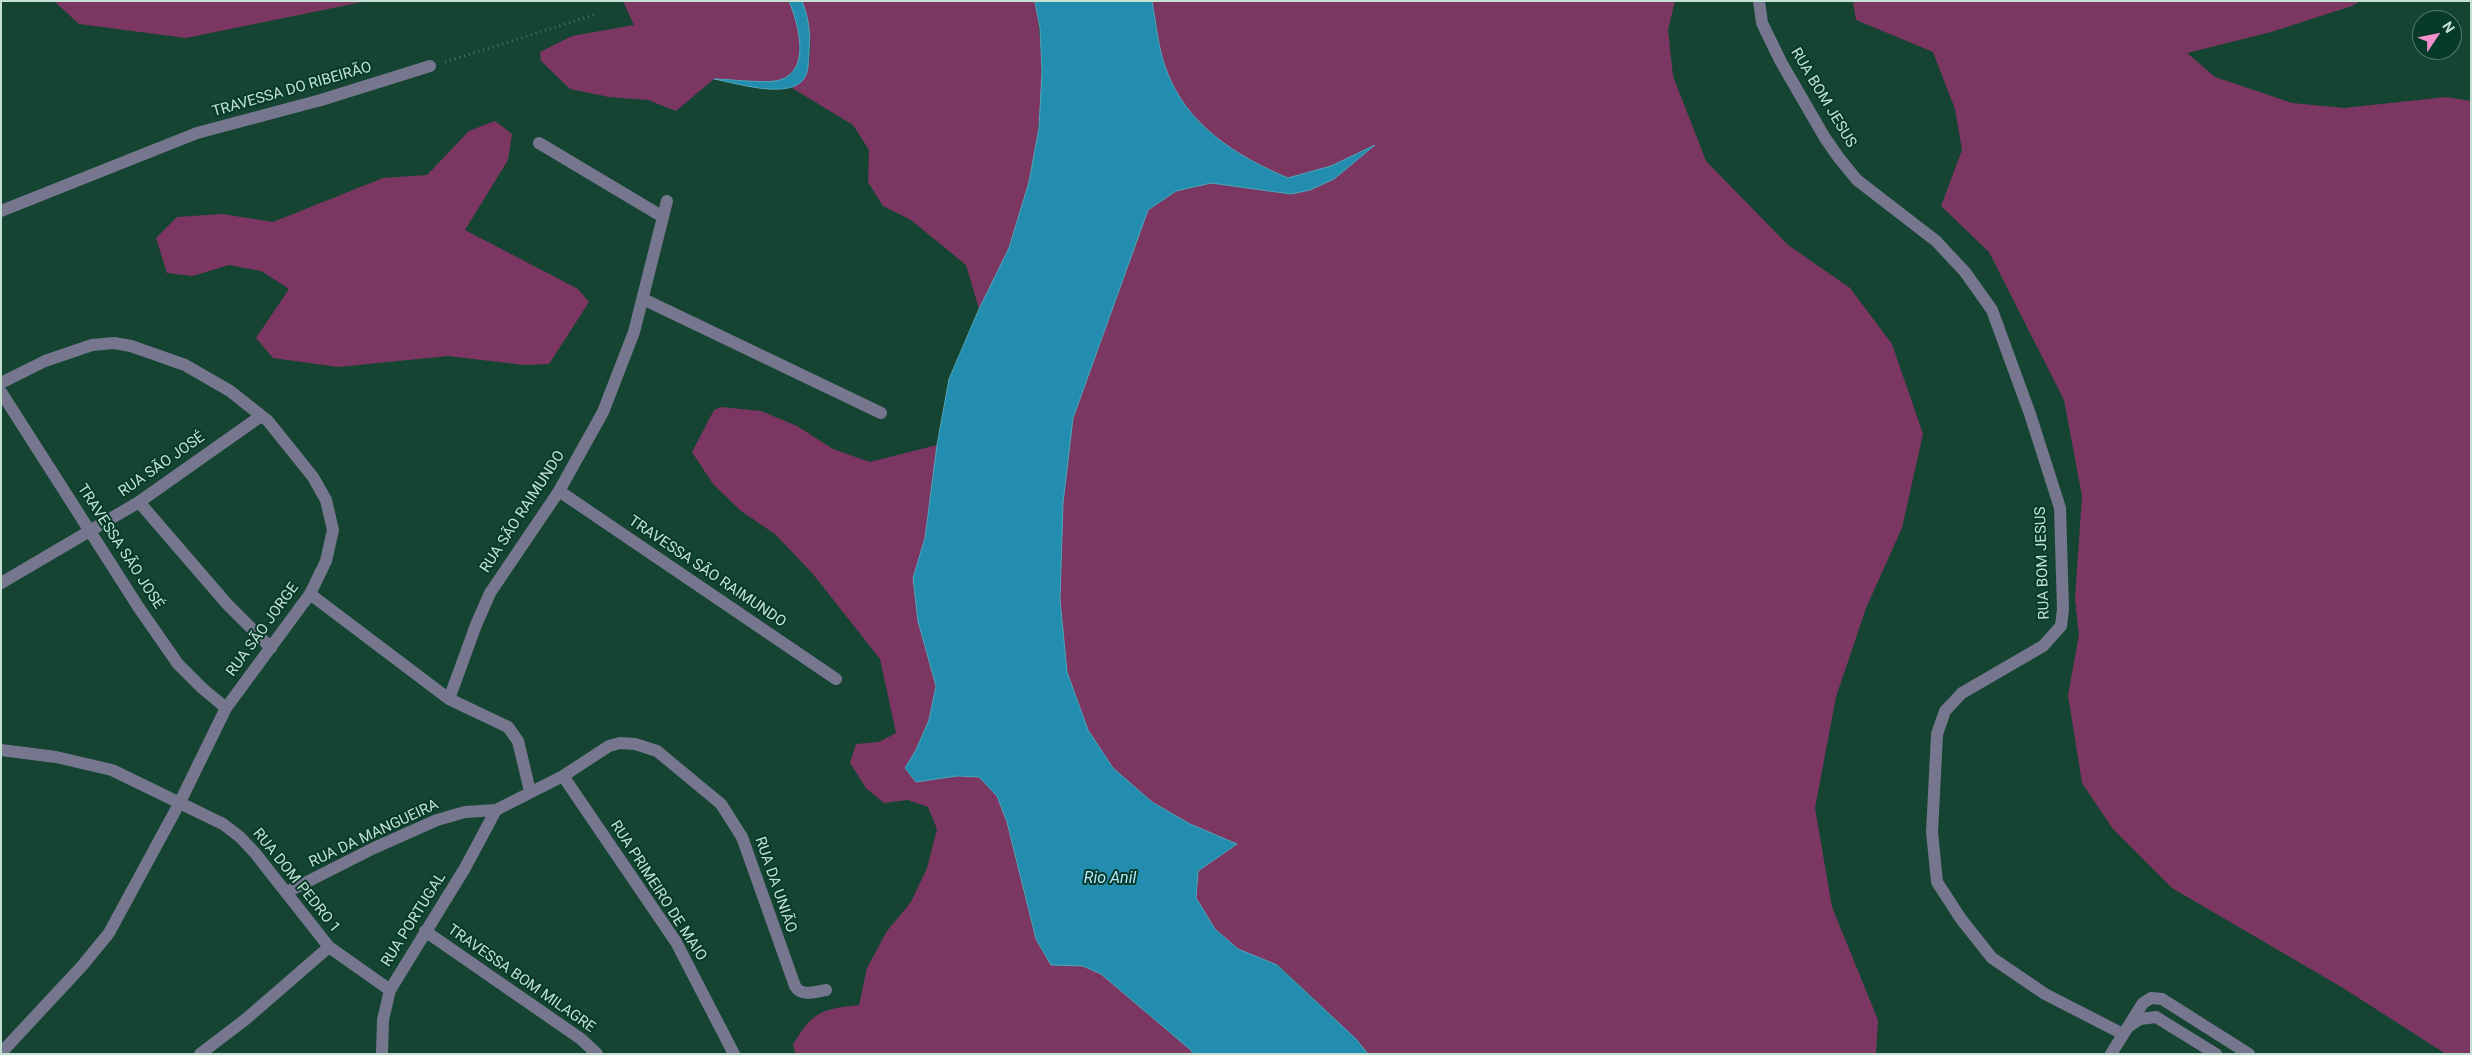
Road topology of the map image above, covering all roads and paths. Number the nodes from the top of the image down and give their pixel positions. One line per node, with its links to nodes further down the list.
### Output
1 (1759, 1): 33 (street, RUA BOM JESUS)
2 (597, 14): 3 (path)
3 (430, 66): 6 (street, TRAVESSA DO RIBEIRÃO)
4 (539, 143): 7 (street)
5 (666, 201): 7 (street, RUA SÃO RAIMUNDO)
6 (1, 211)
7 (663, 217): 8 (street, RUA SÃO RAIMUNDO)
8 (643, 299): 11 (street); 13 (street, RUA SÃO RAIMUNDO)
9 (1, 383): 12 (street, RUA SÃO JORGE)
10 (1, 392): 15 (street, TRAVESSA SÃO JOSÉ)
11 (881, 413)
12 (261, 416): 14 (street, RUA SÃO JOSÉ); 17 (street, RUA SÃO JORGE)
13 (559, 491): 19 (street, TRAVESSA SÃO RAIMUNDO); 20 (street, RUA SÃO RAIMUNDO)
14 (139, 502): 15 (street, RUA SÃO JOSÉ); 18 (street)
15 (90, 531): 16 (street, RUA SÃO JOSÉ); 21 (street, TRAVESSA SÃO JOSÉ)
16 (1, 583)
17 (310, 594): 18 (street, RUA SÃO JORGE); 20 (street)
18 (271, 648): 21 (street, RUA SÃO JORGE)
19 (836, 679)
20 (449, 699): 25 (street)
21 (226, 708): 26 (street, RUA SÃO JORGE)
22 (609, 746): 24 (street, RUA DA MANGUEIRA); 32 (street, RUA DA UNIÃO)
23 (1, 750): 26 (street, RUA DOM PEDRO 1)
24 (563, 776): 25 (street, RUA DA MANGUEIRA); 38 (street, RUA PRIMEIRO DE MAIO)
25 (530, 791): 27 (street, RUA DA MANGUEIRA)
26 (180, 802): 28 (street, RUA DOM PEDRO 1); 34 (street, RUA SÃO JORGE)
27 (496, 810): 28 (street, RUA DA MANGUEIRA); 29 (street, RUA PORTUGAL)
28 (287, 892): 30 (street, RUA DOM PEDRO 1)
29 (425, 931): 31 (street, RUA PORTUGAL); 37 (street, TRAVESSA BOM MILAGRE)
30 (329, 947): 31 (street, RUA DOM PEDRO 1); 35 (street)
31 (390, 990): 36 (street, RUA PORTUGAL)
32 (826, 990)
33 (2126, 1030): 39 (street); 40 (street); 41 (street)
34 (10, 1050)
35 (200, 1054)
36 (382, 1054)
37 (597, 1054)
38 (734, 1054)
39 (2111, 1054)
40 (2216, 1054)
41 (2249, 1054)

